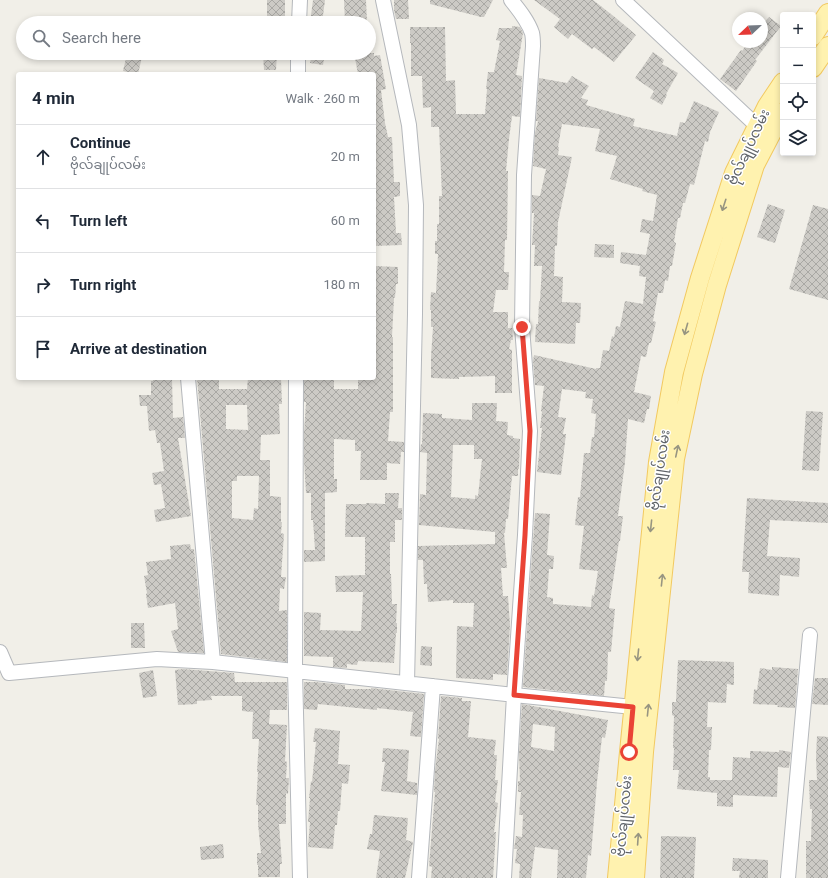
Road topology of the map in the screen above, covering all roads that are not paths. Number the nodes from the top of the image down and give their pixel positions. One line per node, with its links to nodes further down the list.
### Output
1 (300, 0): 6 (street)
2 (383, 0): 21 (street)
3 (511, 0): 23 (street)
4 (623, 0): 14 (street)
5 (828, 13): 7 (main road)
6 (299, 16)
7 (816, 31)
8 (828, 46): 10 (main road)
9 (298, 60): 11 (street)
10 (816, 64)
11 (298, 72)
12 (782, 84): 14 (main road, ဗိုလ်ချုပ်လမ်း)
13 (780, 117): 29 (main road, ဗိုလ်ချုပ်လမ်း, one-way to 13)
14 (758, 126): 24 (main road, ဗိုလ်ချုပ်လမ်း, one-way to 24)
15 (188, 380): 19 (street)
16 (296, 380): 20 (street)
17 (810, 635): 30 (street)
18 (0, 652): 19 (street)
19 (213, 662): 20 (street)
20 (295, 671): 21 (street); 25 (street)
21 (407, 683): 22 (street)
22 (433, 686): 23 (street); 26 (street)
23 (514, 695): 24 (street); 27 (street)
24 (633, 707): 28 (main road, ဗိုလ်ချုပ်လမ်း)
25 (300, 878)
26 (419, 878)
27 (504, 878)
28 (617, 878)
29 (635, 878)
30 (788, 878)

